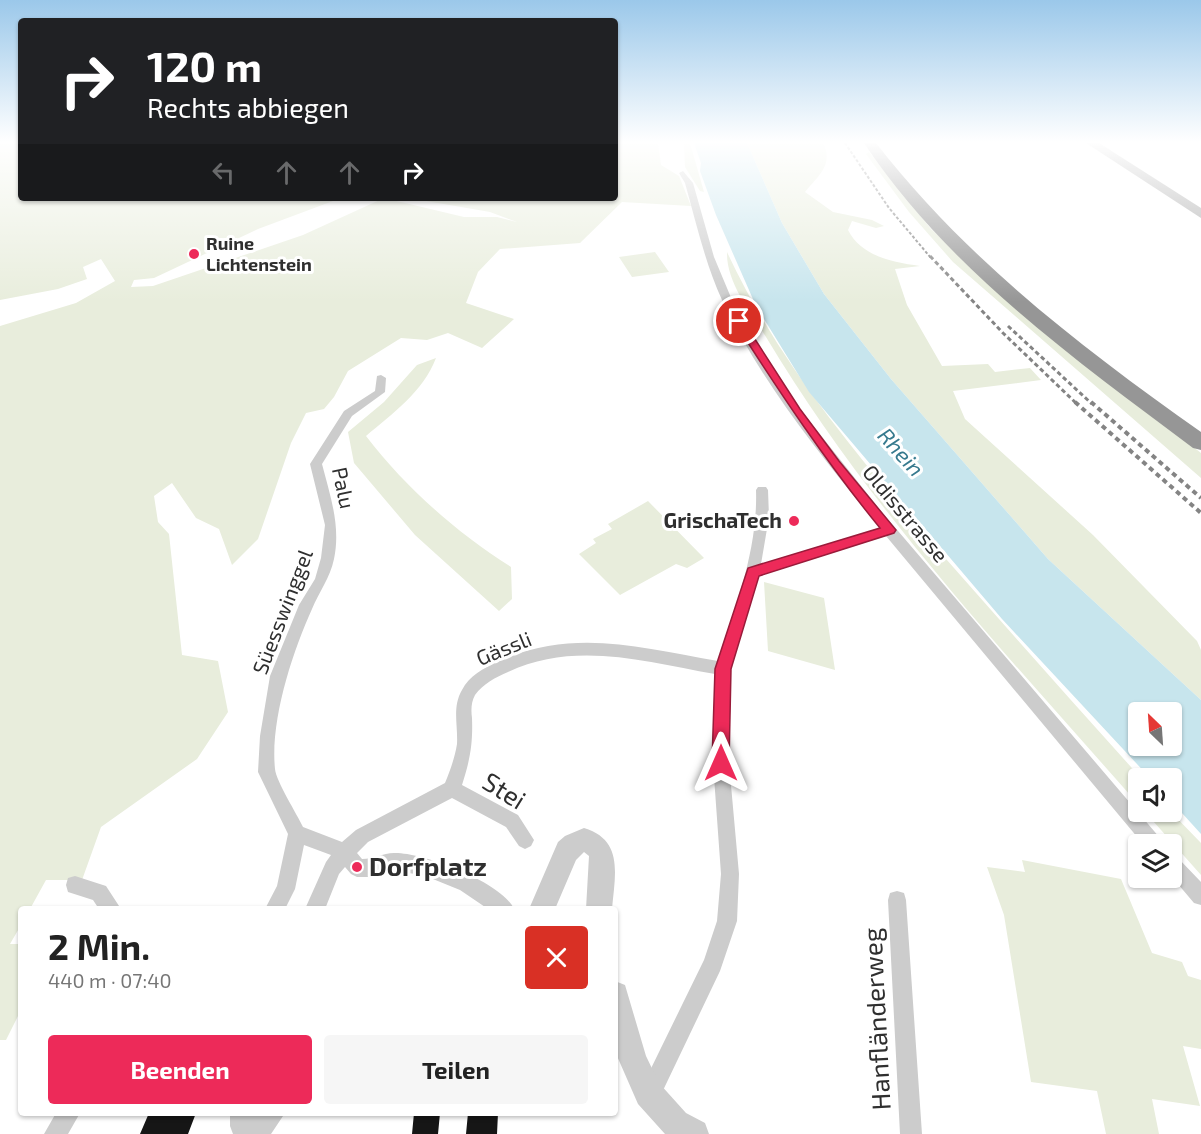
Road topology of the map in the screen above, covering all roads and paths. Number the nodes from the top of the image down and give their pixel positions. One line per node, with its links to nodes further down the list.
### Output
1 (693, 196): 15 (street, Oldisstrasse)
2 (912, 196): 8 (highway)
3 (923, 196): 7 (highway)
4 (1173, 196): 5 (main road)
5 (1201, 214)
6 (381, 378): 14 (street, Palu)
7 (1146, 389): 9 (highway); 10 (highway)
8 (1156, 410): 11 (highway); 12 (highway)
9 (1201, 424)
10 (1201, 429)
11 (1201, 443)
12 (1201, 450)
13 (762, 490): 16 (street)
14 (331, 525): 19 (street, Süesswinggel)
15 (889, 530): 16 (street); 20 (street, Oldisstrasse)
16 (753, 572): 17 (street)
17 (723, 669): 18 (street, Gässli); 34 (street)
18 (452, 789): 21 (street, Stei); 22 (street)
19 (297, 833): 22 (street); 28 (street)
20 (1146, 834)
21 (525, 840)
22 (345, 852): 29 (street); 30 (street)
23 (1182, 875): 25 (street)
24 (75, 885): 27 (street)
25 (1201, 896)
26 (897, 900): 42 (street, Hanfländerweg)
27 (109, 906)
28 (277, 906)
29 (316, 906)
30 (500, 906)
31 (543, 906): 32 (street)
32 (599, 906)
33 (618, 1006): 34 (street)
34 (649, 1096): 41 (street)
35 (67, 1116): 38 (street)
36 (241, 1116): 39 (street)
37 (267, 1116): 40 (street)
38 (55, 1134)
39 (245, 1134)
40 (251, 1134)
41 (694, 1134)
42 (911, 1134)

